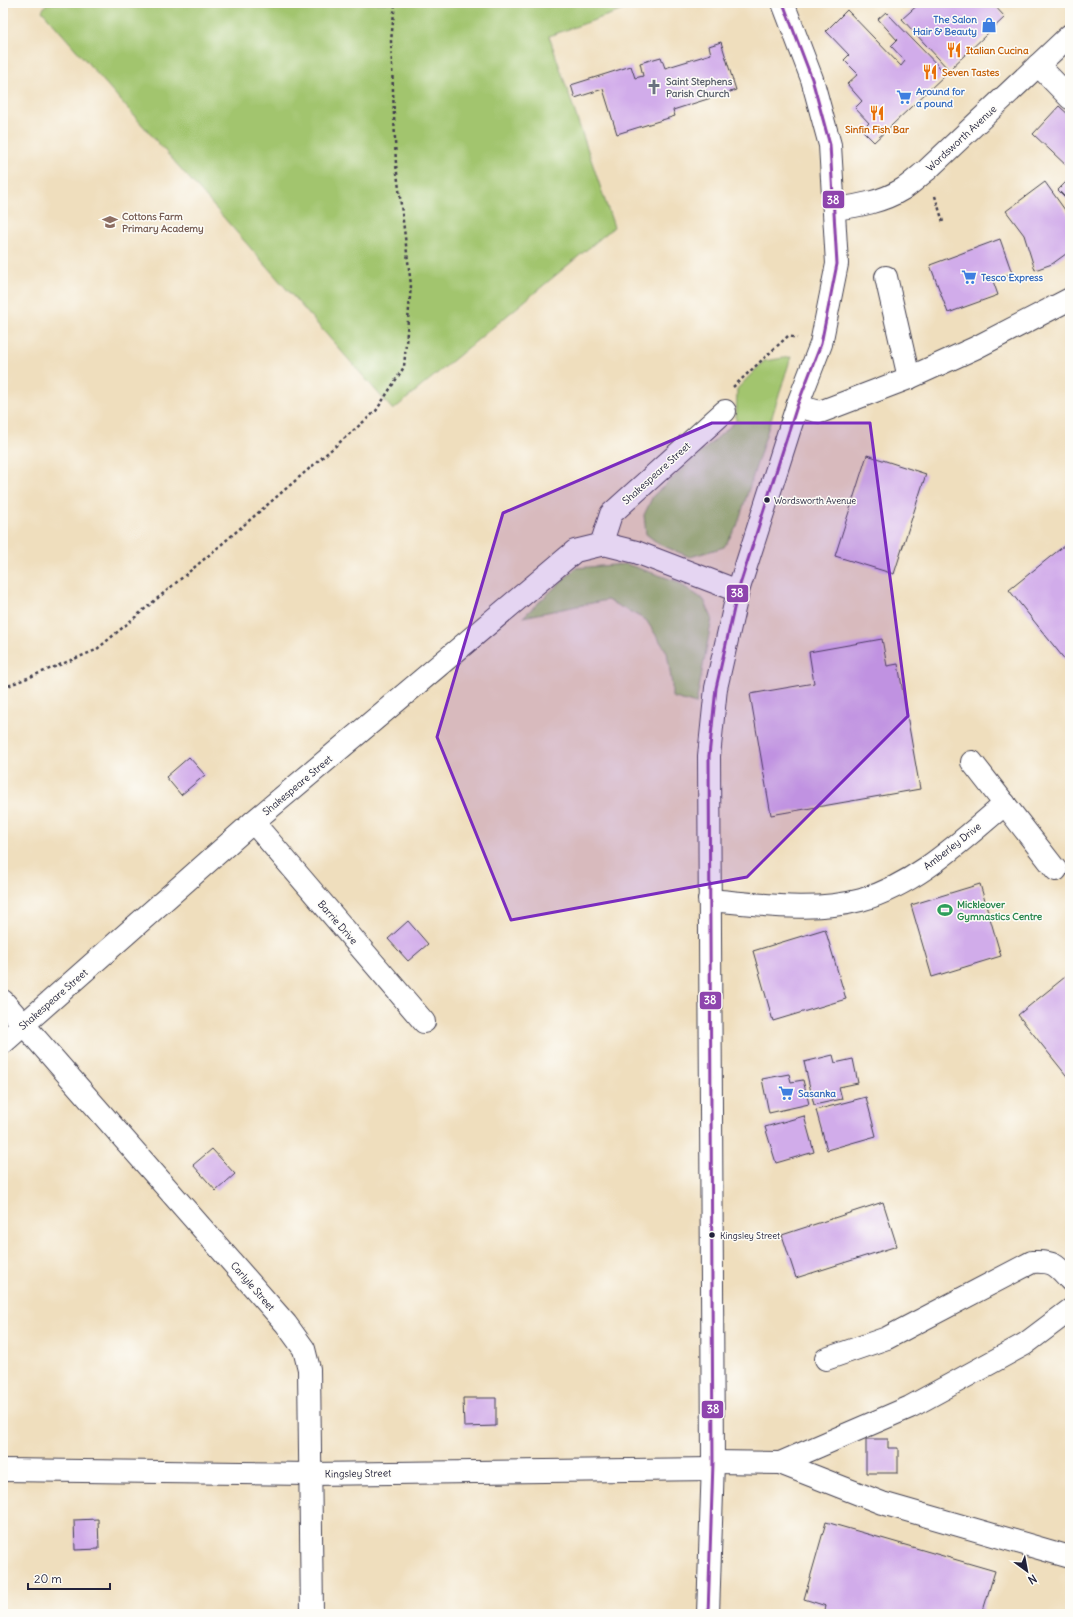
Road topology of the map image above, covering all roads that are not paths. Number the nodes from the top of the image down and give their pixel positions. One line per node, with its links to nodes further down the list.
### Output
1 (783, 3): 5 (street)
2 (1070, 35): 3 (street, Wordsworth Avenue)
3 (1038, 65): 4 (street); 5 (street, Wordsworth Avenue)
4 (1070, 98)
5 (834, 208): 9 (street)
6 (886, 277): 8 (street)
7 (1070, 299): 8 (street)
8 (908, 378): 9 (street)
9 (797, 406): 12 (street)
10 (725, 411): 11 (street, Shakespeare Street)
11 (601, 545): 12 (street, Shakespeare Street); 15 (street, Shakespeare Street)
12 (738, 591): 17 (street)
13 (972, 762): 14 (street)
14 (1005, 804): 16 (street); 17 (street, Amberley Drive)
15 (253, 822): 19 (street, Barrie Drive); 20 (street, Shakespeare Street)
16 (1056, 870)
17 (709, 900): 26 (street)
18 (3, 1001): 20 (street, Carlyle Street)
19 (424, 1022)
20 (24, 1025): 21 (street, Shakespeare Street); 28 (street, Carlyle Street)
21 (3, 1043)
22 (1070, 1280): 24 (street)
23 (1070, 1310): 25 (street)
24 (826, 1359)
25 (780, 1463): 26 (street, Kingsley Street); 29 (street)
26 (713, 1465): 28 (street, Kingsley Street); 31 (street)
27 (3, 1470): 28 (street, Kingsley Street)
28 (311, 1474): 30 (street, Carlyle Street)
29 (1070, 1557)
30 (312, 1614)
31 (708, 1614)

